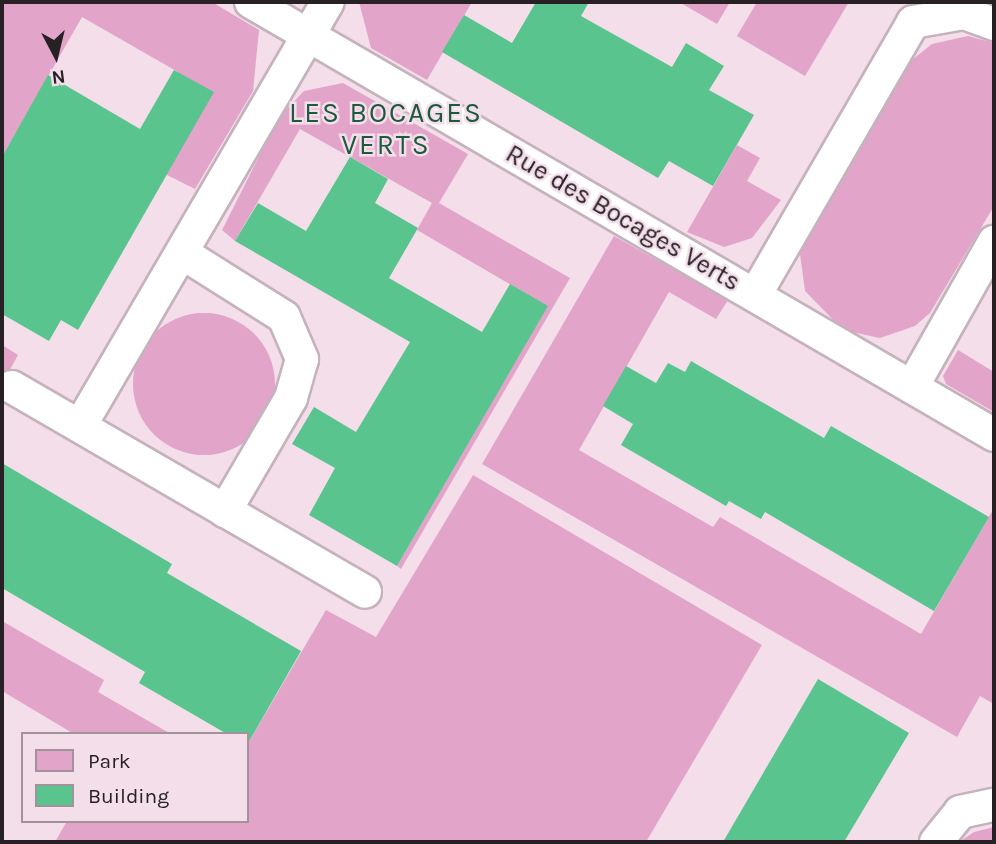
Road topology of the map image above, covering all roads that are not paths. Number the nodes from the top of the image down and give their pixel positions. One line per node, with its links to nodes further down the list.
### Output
1 (251, 2): 4 (lane, Rue des Bocages Verts)
2 (328, 2): 4 (lane)
3 (994, 24): 7 (lane, Rue des Bocages Verts)
4 (309, 35): 6 (lane); 7 (lane, Rue des Bocages Verts)
5 (994, 242): 9 (lane)
6 (184, 254): 10 (lane); 12 (lane)
7 (755, 295): 9 (lane, Rue des Bocages Verts)
8 (12, 387): 10 (lane)
9 (912, 387): 11 (lane, Rue des Bocages Verts)
10 (80, 426): 12 (lane)
11 (994, 435)
12 (225, 511): 13 (lane)
13 (365, 592)
14 (994, 805): 15 (lane)
15 (936, 842)

